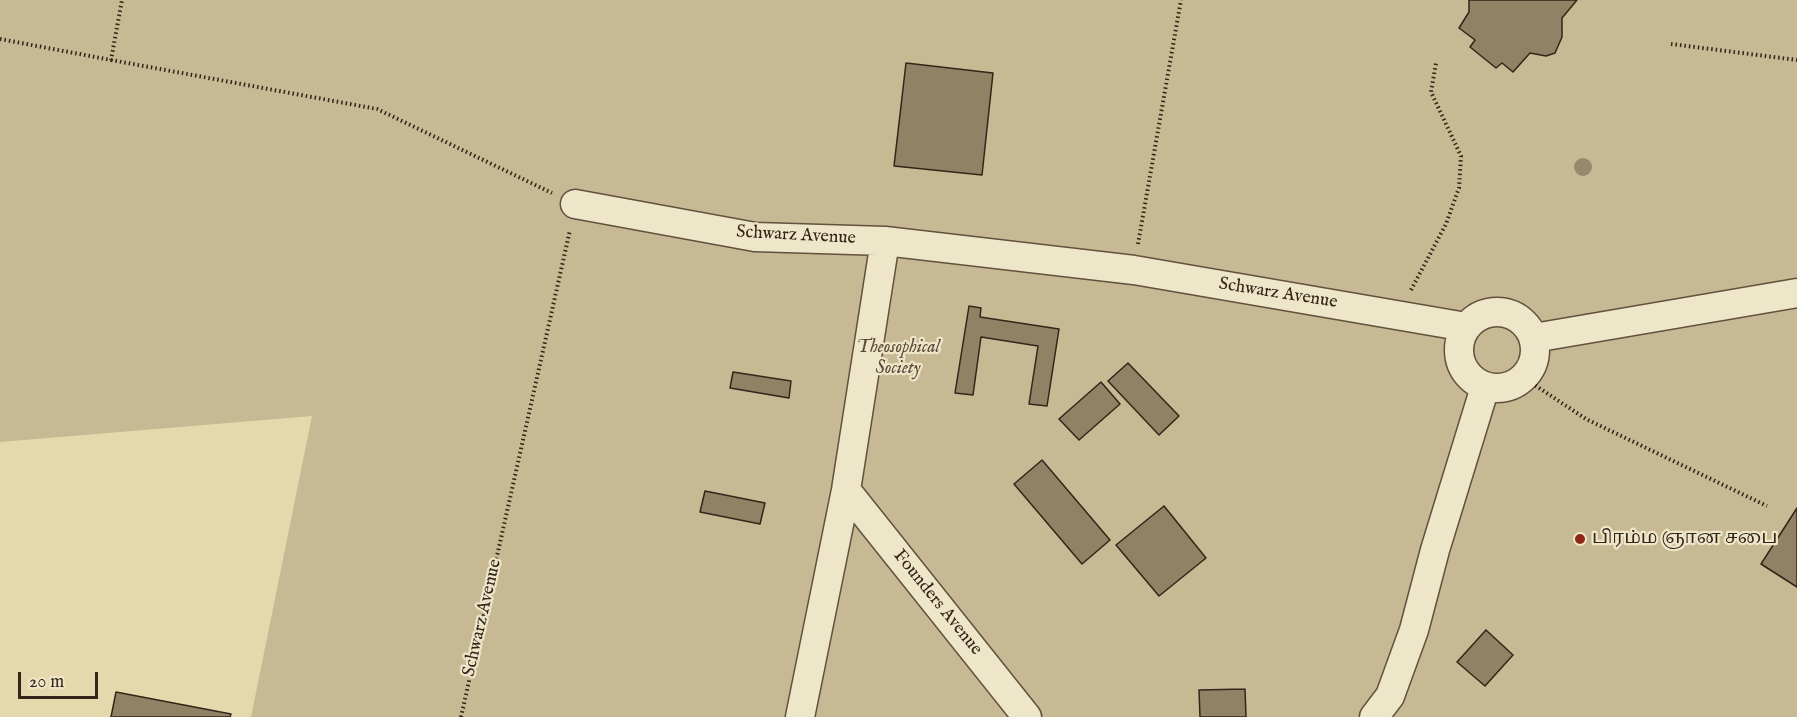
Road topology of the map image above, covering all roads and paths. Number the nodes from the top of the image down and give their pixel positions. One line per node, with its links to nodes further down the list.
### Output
1 (122, 0): 5 (path)
2 (1181, 0): 10 (path)
3 (0, 39): 5 (path)
4 (1671, 44): 6 (path)
5 (111, 60): 8 (path)
6 (1797, 60)
7 (1436, 63): 12 (path)
8 (575, 204): 9 (lane, Schwarz Avenue); 19 (path, Schwarz Avenue)
9 (885, 241): 10 (lane, Schwarz Avenue); 17 (lane)
10 (1134, 270): 12 (lane, Schwarz Avenue)
11 (1797, 293): 14 (lane)
12 (1396, 313): 13 (lane, Schwarz Avenue)
13 (1466, 327): 14 (lane); 16 (lane)
14 (1534, 338): 15 (lane)
15 (1524, 378): 16 (lane); 18 (path)
16 (1485, 387): 22 (lane)
17 (846, 490): 20 (lane); 21 (lane, Founders Avenue)
18 (1767, 506)
19 (461, 717)
20 (800, 717)
21 (1027, 717)
22 (1374, 717)

